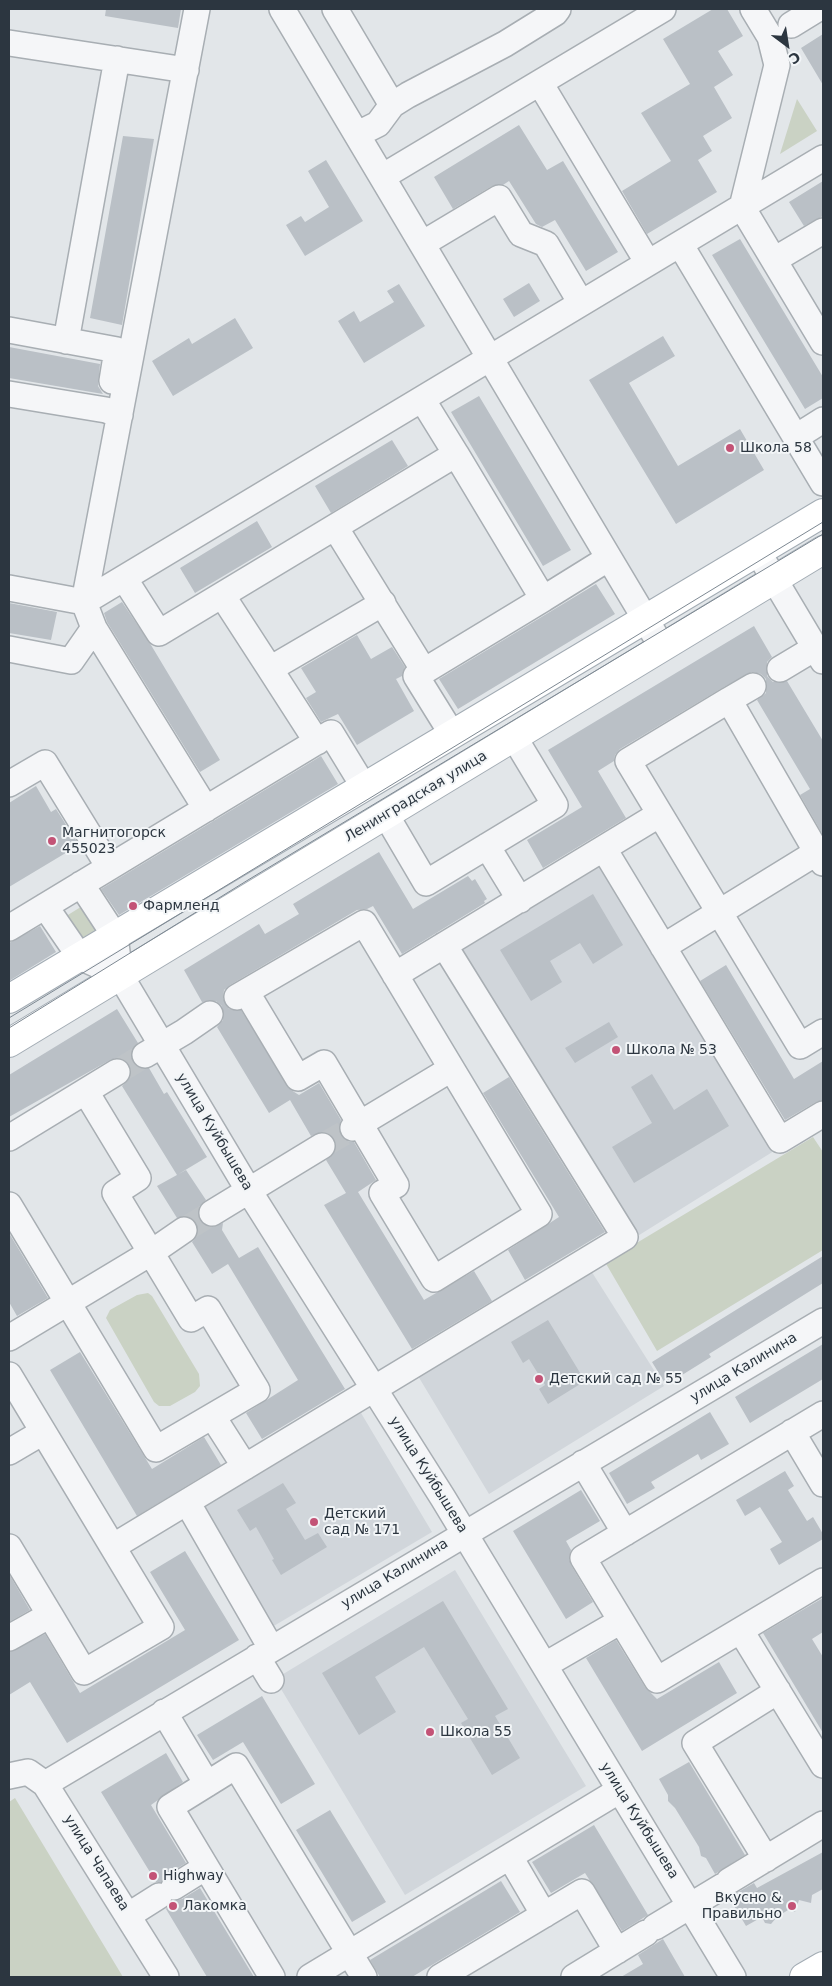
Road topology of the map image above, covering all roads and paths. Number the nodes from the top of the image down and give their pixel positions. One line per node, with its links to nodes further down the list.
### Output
1 (197, 9): 11 (street)
2 (282, 9): 14 (street)
3 (335, 9): 13 (street)
4 (558, 9): 13 (street)
5 (663, 9): 12 (street)
6 (753, 9): 17 (street)
7 (817, 9): 8 (street)
8 (791, 25)
9 (9, 43): 10 (street)
10 (117, 59): 11 (street); 25 (street)
11 (186, 70): 30 (street)
12 (540, 83): 16 (street); 22 (street)
13 (392, 105): 14 (street)
14 (358, 134): 16 (street)
15 (823, 158): 17 (street)
16 (382, 178): 19 (street)
17 (742, 207): 20 (street); 21 (street)
18 (823, 231): 21 (street)
19 (422, 244): 23 (street); 27 (street)
20 (680, 244): 22 (street); 32 (street)
21 (774, 260): 26 (street)
22 (648, 264): 23 (street)
23 (581, 303): 27 (street)
24 (9, 330): 25 (street)
25 (66, 341): 30 (street)
26 (823, 342)
27 (490, 358): 29 (street); 39 (street)
28 (9, 394): 30 (street)
29 (422, 399): 33 (street); 40 (street)
30 (113, 412): 45 (street)
31 (823, 420): 32 (street)
32 (796, 437): 34 (street)
33 (456, 454): 36 (street); 44 (street)
34 (823, 483)
35 (823, 513): 38 (main road)
36 (335, 527): 43 (street); 46 (street)
37 (823, 550): 41 (main road, Ленинградская улица)
38 (758, 552): 41 (street); 47 (main road)
39 (609, 558): 44 (street); 47 (street)
40 (124, 578): 43 (street); 45 (street)
41 (774, 580): 49 (main road, Ленинградская улица); 51 (street)
42 (9, 588): 45 (street)
43 (222, 595): 52 (street)
44 (543, 599): 54 (street)
45 (84, 602): 48 (street)
46 (383, 603): 52 (street); 54 (street)
47 (645, 619): 49 (street); 57 (main road)
48 (94, 628): 50 (street); 62 (street)
49 (662, 648): 58 (main road, Ленинградская улица)
50 (9, 649)
51 (819, 654): 53 (street)
52 (270, 669): 59 (street)
53 (780, 669)
54 (424, 672): 57 (street)
55 (753, 686): 56 (street)
56 (729, 700): 63 (street); 67 (street)
57 (452, 734): 61 (main road)
58 (514, 737): 64 (main road, Ленинградская улица); 65 (street)
59 (317, 742): 61 (street); 62 (street)
60 (9, 784): 68 (street)
61 (364, 787): 74 (main road)
62 (206, 809): 68 (street)
63 (660, 814): 66 (street); 72 (street)
64 (386, 815): 65 (street); 79 (main road, Ленинградская улица)
65 (487, 846): 70 (street)
66 (604, 849): 70 (street); 76 (street)
67 (820, 856): 72 (street)
68 (109, 867): 69 (street)
69 (81, 884): 71 (street); 74 (street)
70 (520, 900): 75 (street)
71 (45, 906): 73 (street); 77 (street)
72 (719, 912): 76 (street); 82 (street)
73 (9, 926)
74 (114, 936): 77 (main road); 79 (street, улица Куйбышева)
75 (444, 945): 78 (street); 101 (street)
76 (663, 947): 88 (street)
77 (80, 957): 79 (street); 80 (main road)
78 (395, 975): 85 (street); 89 (street)
79 (120, 976): 83 (main road, Ленинградская улица); 84 (street, улица Куйбышева)
80 (9, 999)
81 (210, 1014): 84 (street)
82 (823, 1032)
83 (9, 1043)
84 (153, 1050): 92 (street, улица Куйбышева)
85 (451, 1069): 89 (street); 89 (street)
86 (117, 1072): 87 (street)
87 (86, 1092): 90 (street); 96 (street)
88 (823, 1114)
89 (357, 1126)
90 (9, 1138)
91 (322, 1146): 92 (street)
92 (249, 1191): 94 (street); 101 (street, улица Куйбышева)
93 (9, 1205): 97 (street)
94 (212, 1213)
95 (184, 1230): 96 (street)
96 (152, 1252): 97 (street); 103 (street)
97 (67, 1302): 99 (street); 103 (street)
98 (823, 1321): 107 (street, улица Калинина)
99 (9, 1338)
100 (9, 1375): 104 (street)
101 (374, 1388): 108 (street); 111 (street, улица Куйбышева)
102 (823, 1414): 105 (street)
103 (213, 1417): 108 (street)
104 (43, 1432): 106 (street); 113 (street)
105 (792, 1432): 109 (street); 112 (street)
106 (9, 1452)
107 (583, 1463): 111 (street, улица Калинина); 112 (street)
108 (245, 1467): 110 (street)
109 (823, 1484)
110 (187, 1502): 113 (street); 120 (street)
111 (464, 1533): 120 (street, улица Калинина); 121 (street, улица Куйбышева)
112 (626, 1533): 117 (street)
113 (114, 1546): 116 (street)
114 (9, 1547): 116 (street)
115 (823, 1581): 118 (street)
116 (50, 1615): 119 (street)
117 (621, 1621): 118 (street); 121 (street)
118 (741, 1631): 123 (street)
119 (9, 1638)
120 (264, 1653): 122 (street); 124 (street, улица Калинина)
121 (545, 1665): 130 (street, улица Куйбышева)
122 (271, 1680)
123 (778, 1691): 125 (street); 133 (street)
124 (164, 1712): 128 (street, улица Калинина); 129 (street)
125 (815, 1732): 126 (street)
126 (823, 1764)
127 (9, 1776): 128 (street, улица Чапаева)
128 (46, 1784): 136 (street, улица Чапаева)
129 (207, 1784): 134 (street); 139 (street)
130 (620, 1790): 132 (street); 135 (street, улица Куйбышева)
131 (823, 1824): 133 (street)
132 (510, 1857): 137 (street); 139 (street)
133 (766, 1859): 135 (street)
134 (206, 1868): 136 (street); 142 (street)
135 (691, 1905): 138 (street); 147 (street, улица Куйбышева)
136 (129, 1915): 141 (street, улица Чапаева)
137 (544, 1915): 138 (street); 145 (street)
138 (617, 1951): 146 (street)
139 (350, 1954): 143 (street); 144 (street)
140 (823, 1966): 148 (main road)
141 (166, 1977)
142 (272, 1977)
143 (310, 1977)
144 (364, 1977)
145 (440, 1977)
146 (574, 1977)
147 (734, 1977)
148 (804, 1977)

